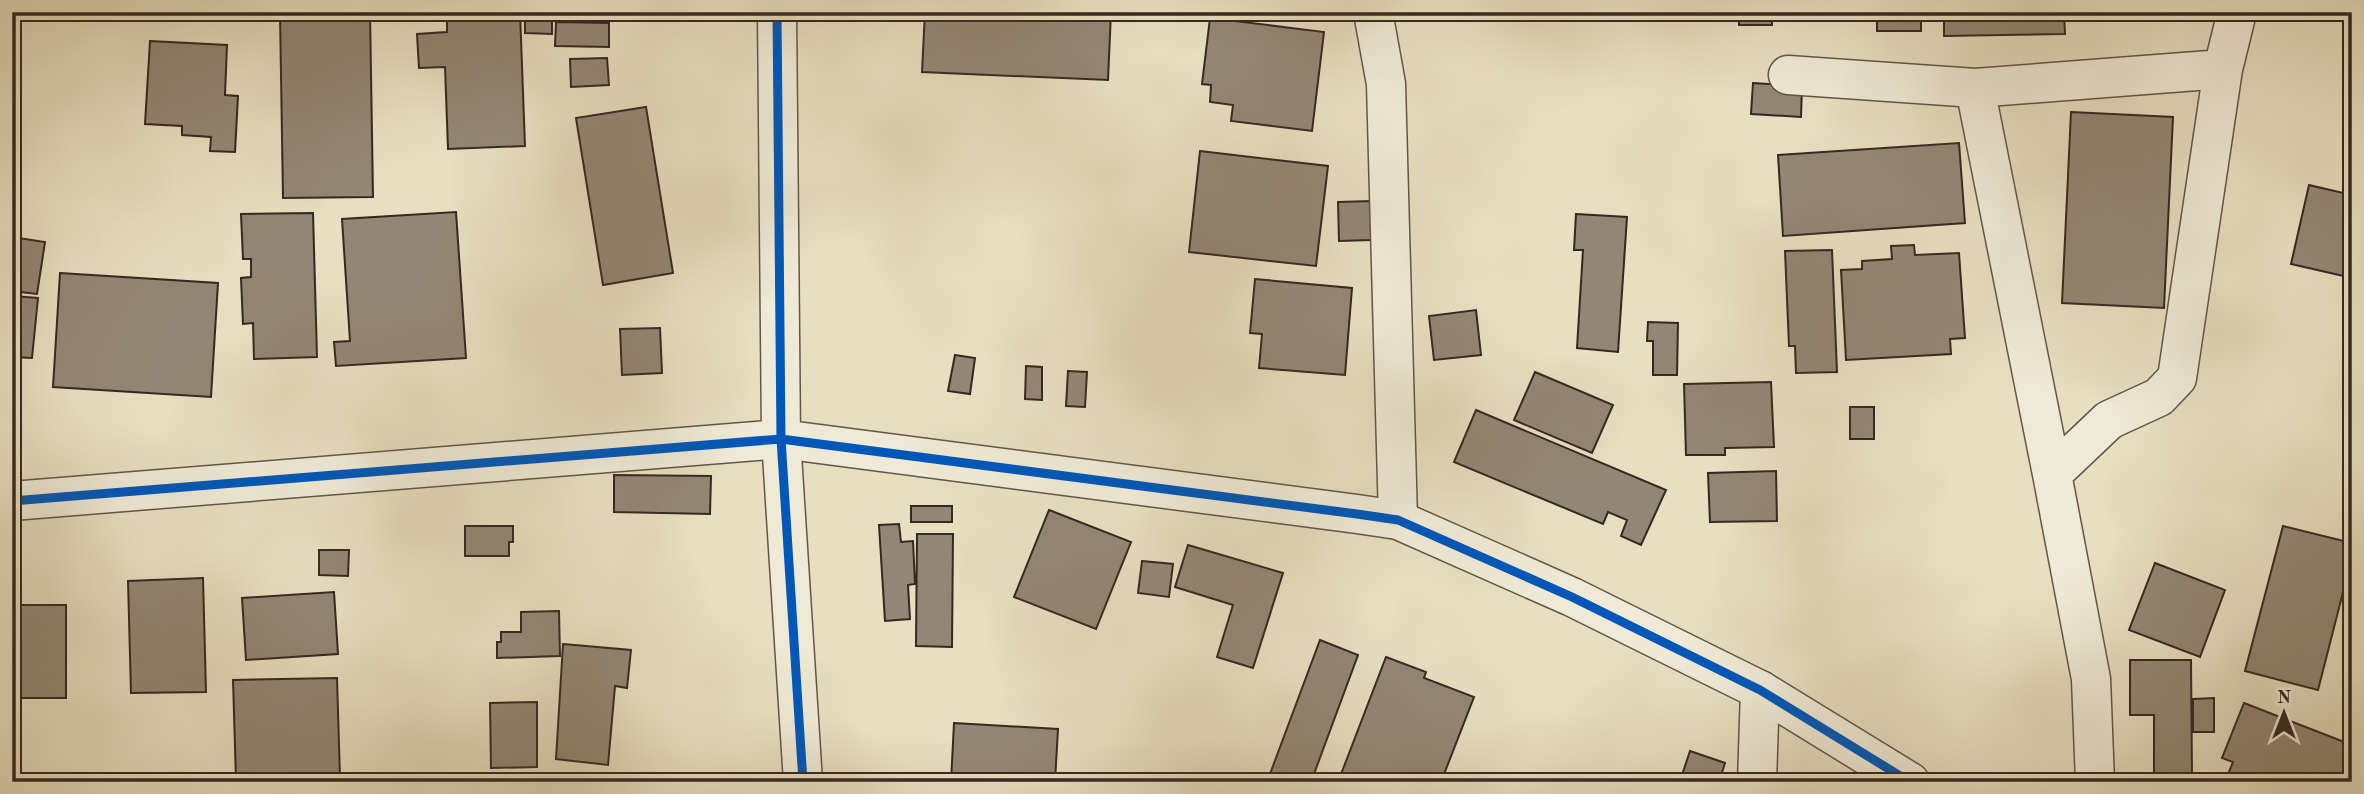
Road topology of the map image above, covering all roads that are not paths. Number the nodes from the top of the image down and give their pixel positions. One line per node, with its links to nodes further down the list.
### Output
1 (777, 12): 7 (street)
2 (1373, 12): 10 (street)
3 (2236, 12): 4 (street)
4 (2223, 69): 6 (street); 8 (street)
5 (1788, 75): 6 (street)
6 (1975, 88): 8 (street)
7 (781, 439): 9 (street); 10 (street); 12 (street)
8 (2052, 474): 15 (street)
9 (12, 500)
10 (1398, 520): 11 (street)
11 (1760, 690): 13 (street); 14 (street)
12 (803, 782)
13 (1757, 782)
14 (1910, 782)
15 (2095, 782)

